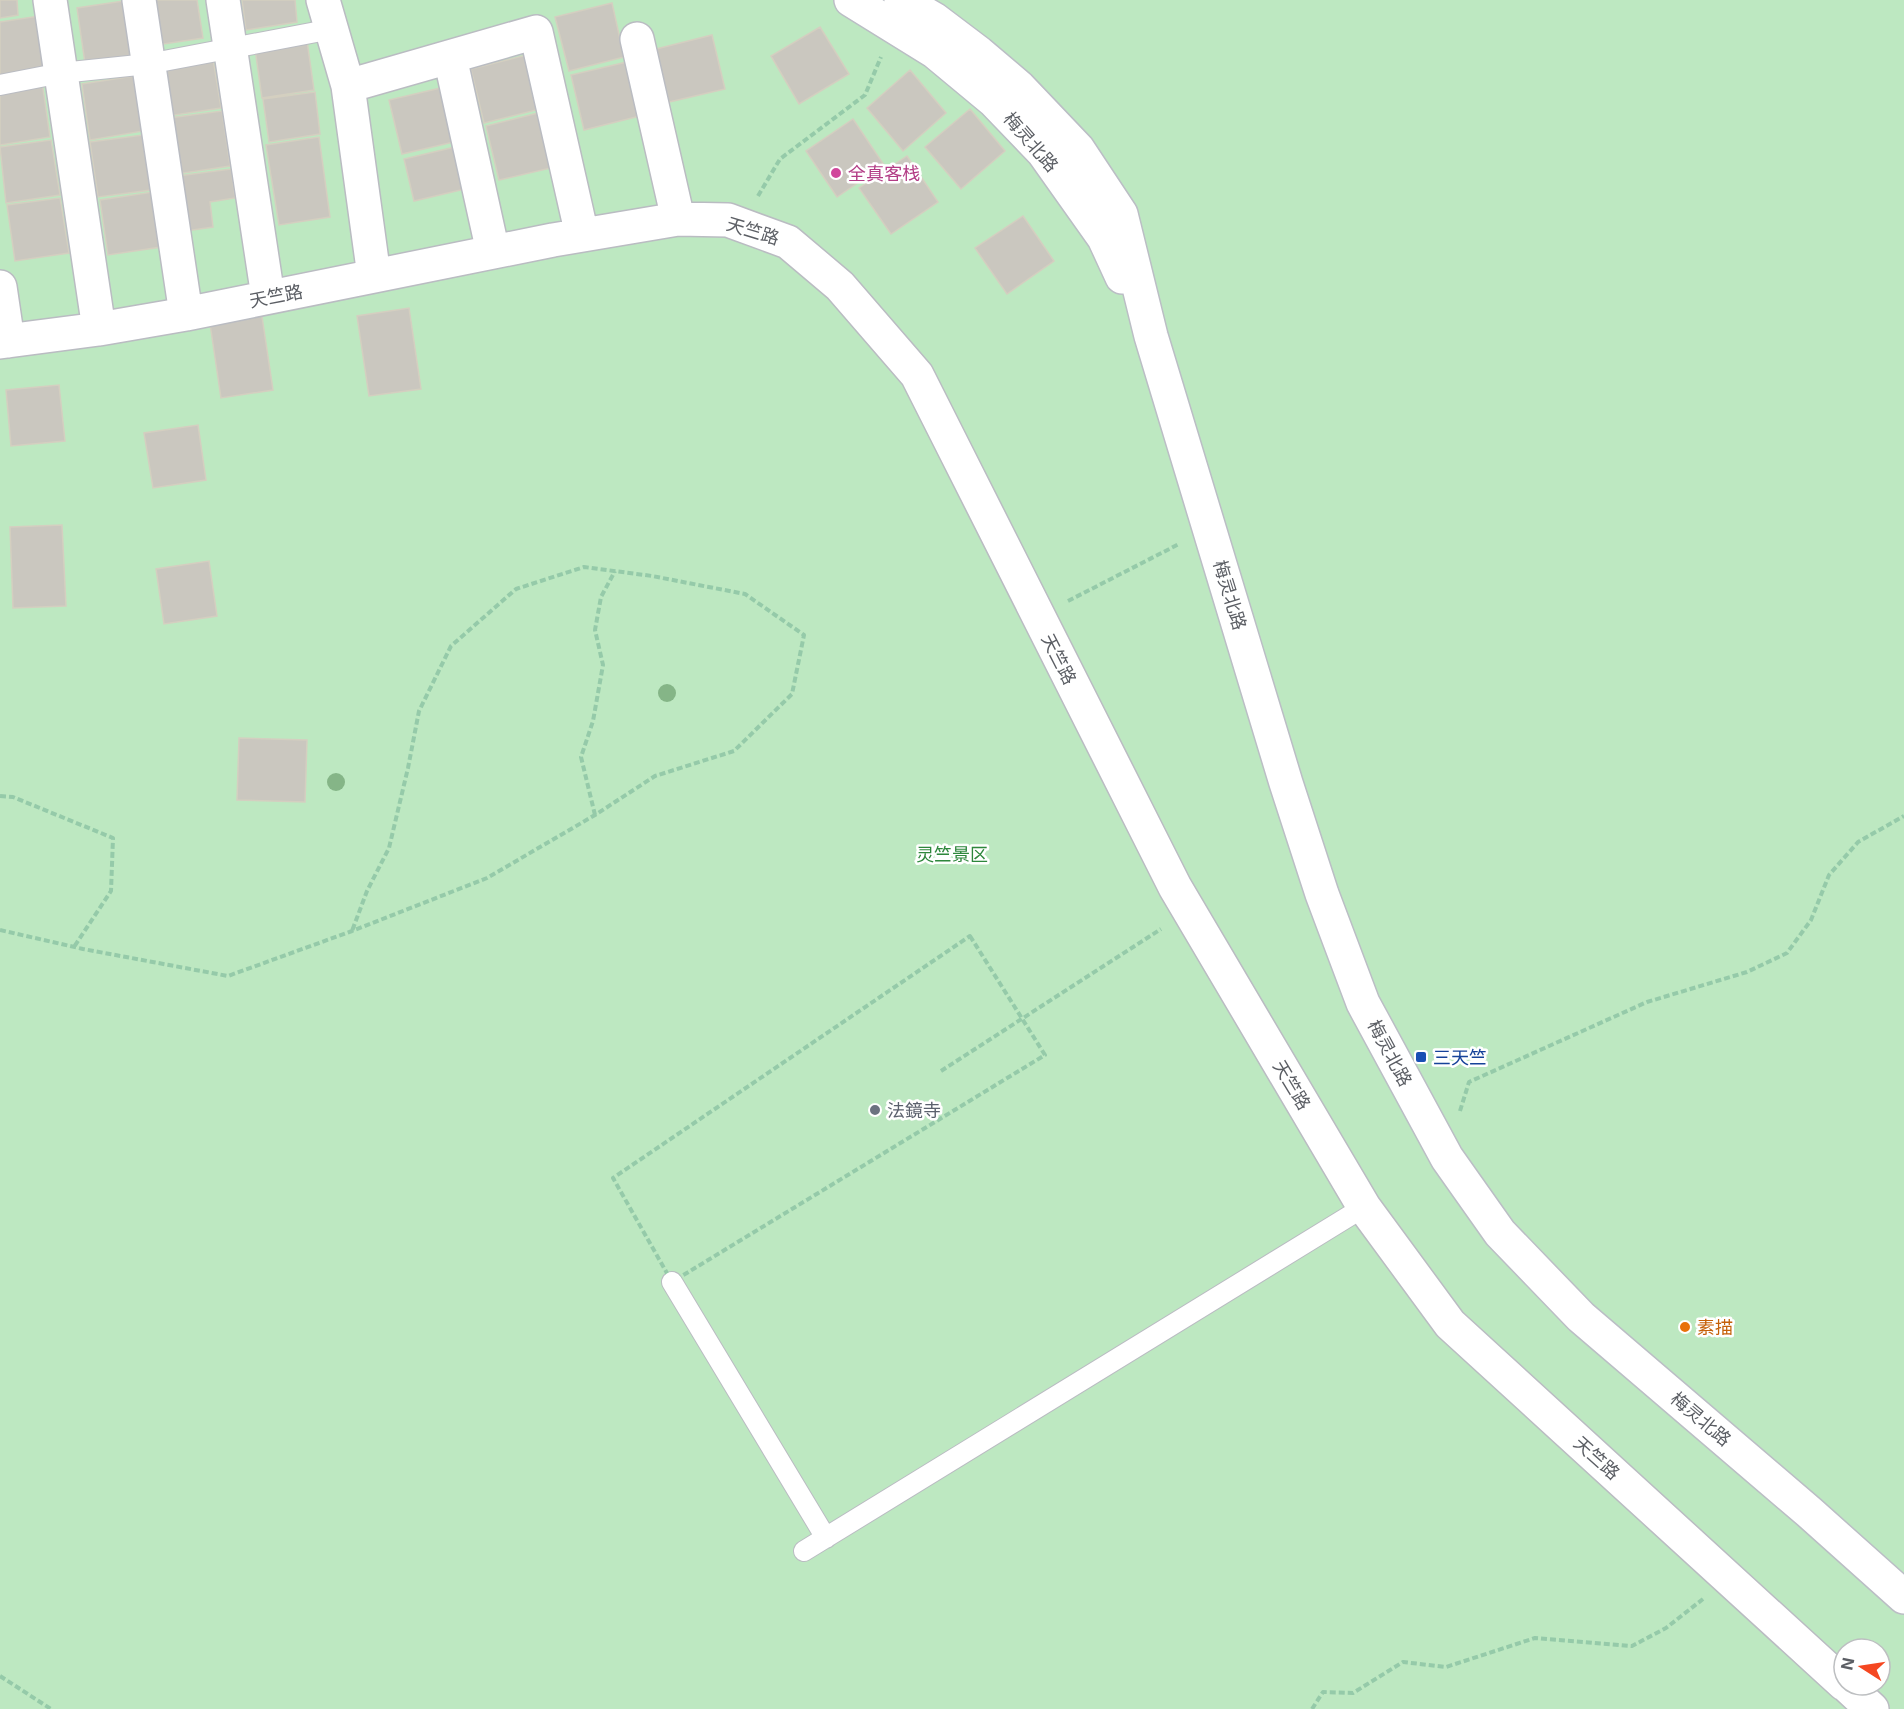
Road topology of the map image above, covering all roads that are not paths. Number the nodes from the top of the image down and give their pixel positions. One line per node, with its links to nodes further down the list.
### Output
1 (50, 0): 11 (street)
2 (139, 0): 10 (street)
3 (223, 0): 8 (street)
4 (851, 0): 5 (street, 梅灵北路)
5 (898, 12): 27 (street, 梅灵北路)
6 (328, 14): 8 (lane); 13 (street)
7 (637, 39): 14 (street)
8 (230, 47): 10 (lane); 19 (street)
9 (450, 57): 13 (street); 15 (street); 16 (street)
10 (148, 64): 11 (lane); 20 (street)
11 (61, 73): 12 (lane); 21 (street)
12 (0, 85)
13 (348, 86): 17 (street)
14 (678, 219): 15 (street, 天竺路); 23 (street, 天竺路)
15 (582, 235): 16 (street, 天竺路)
16 (493, 252): 17 (street, 天竺路)
17 (374, 276): 19 (street, 天竺路)
18 (0, 287): 22 (street)
19 (268, 297): 20 (street, 天竺路)
20 (186, 314): 21 (street, 天竺路)
21 (99, 328): 22 (street, 天竺路)
22 (4, 341)
23 (1364, 1207): 25 (lane); 28 (street, 天竺路)
24 (672, 1282): 25 (lane)
25 (826, 1538): 26 (lane)
26 (804, 1551)
27 (1904, 1597)
28 (1832, 1672)
29 (1859, 1697): 30 (street, 天竺路)
30 (1872, 1709)

